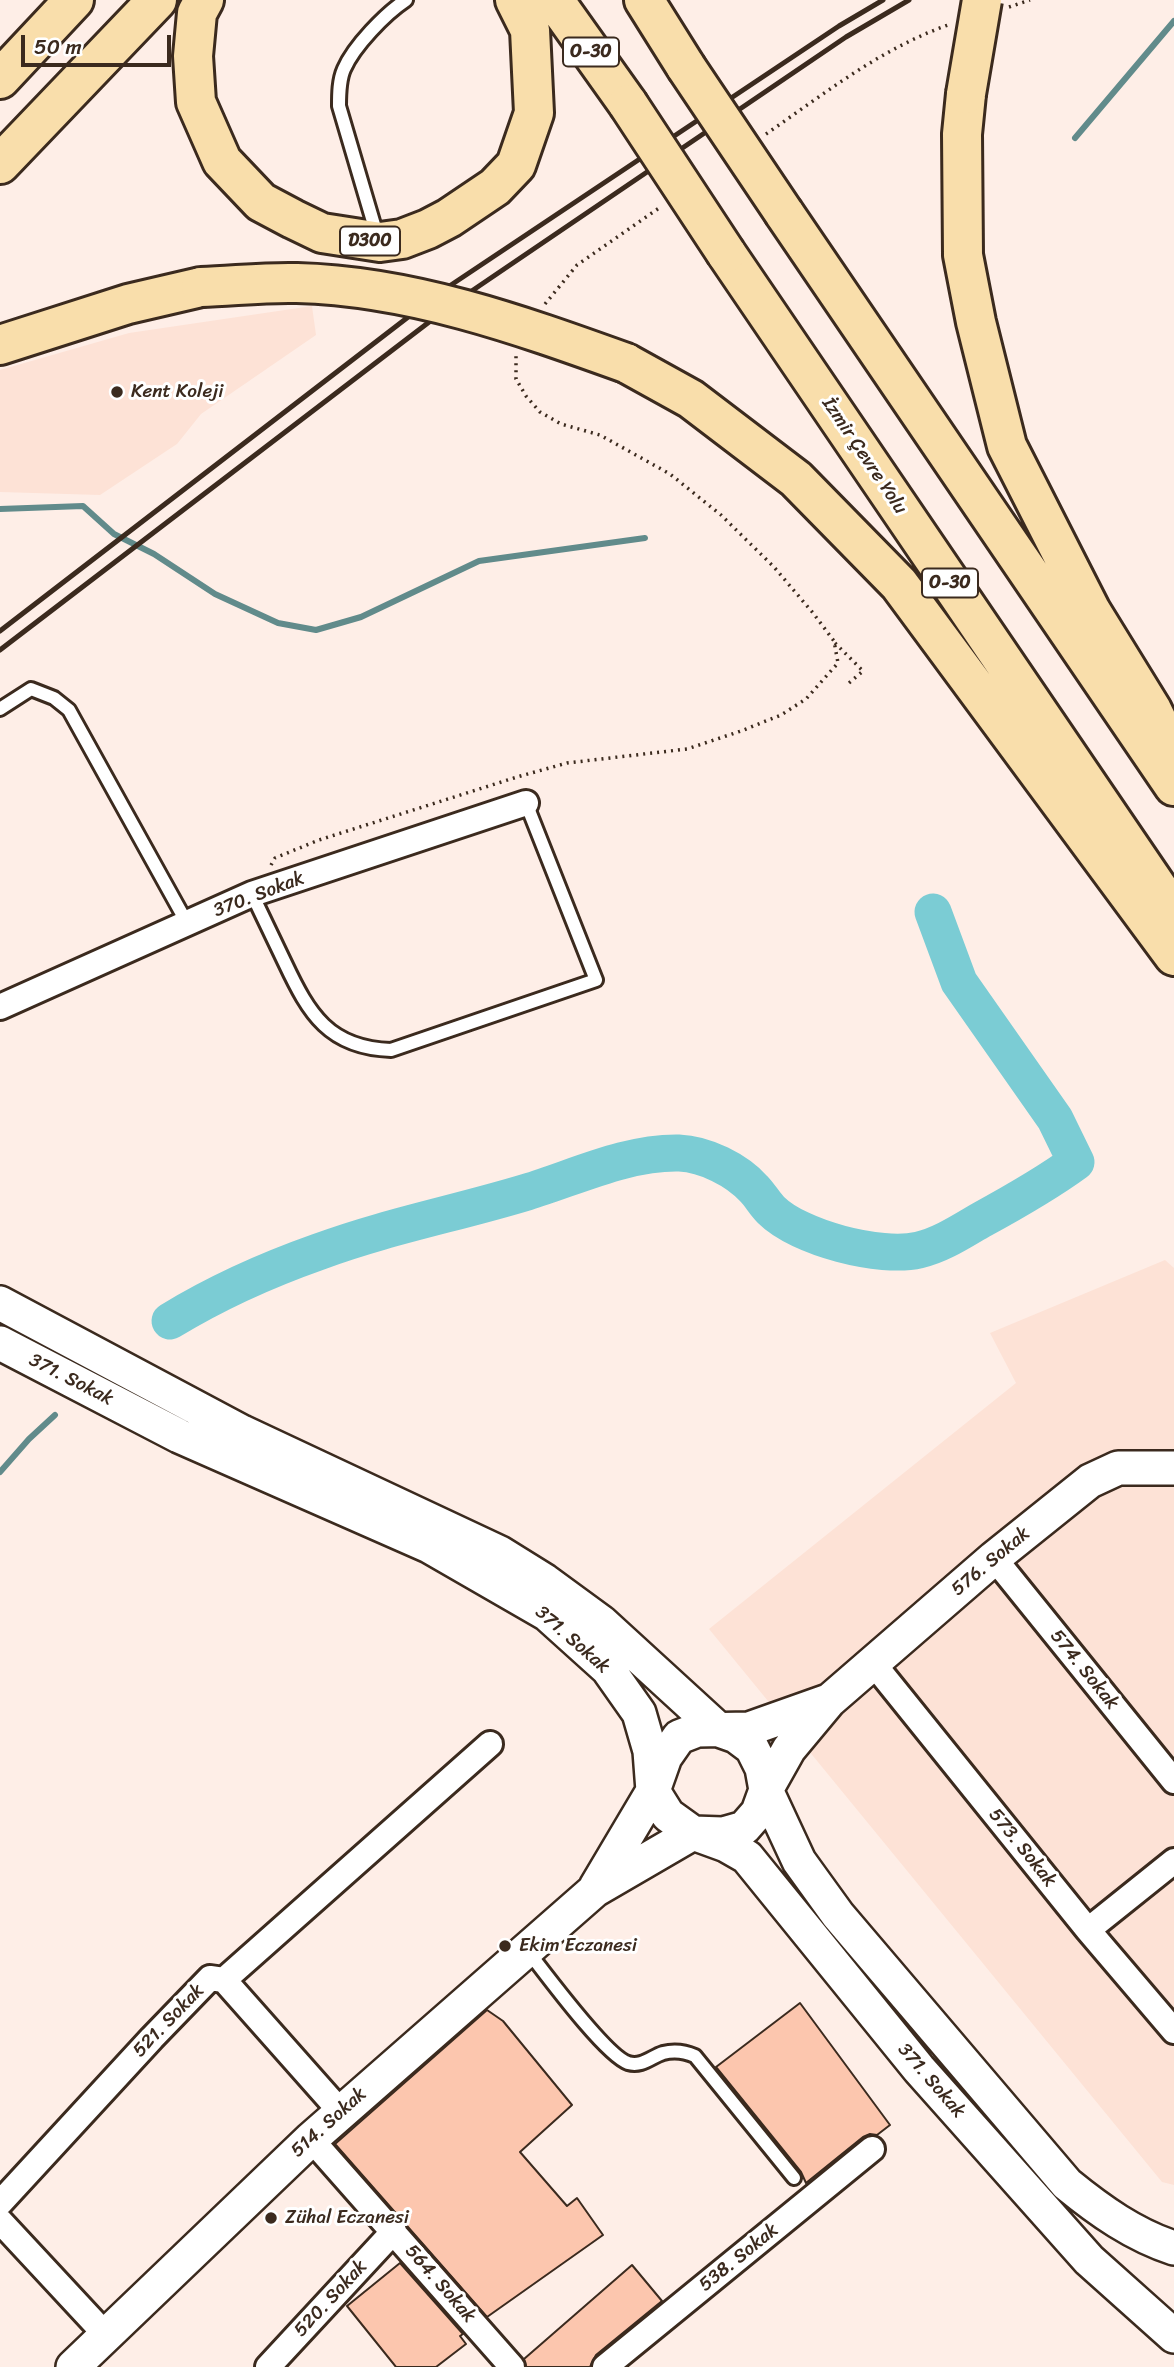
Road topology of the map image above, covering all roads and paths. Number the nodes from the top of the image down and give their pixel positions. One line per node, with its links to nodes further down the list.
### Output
1 (74, 0): 11 (highway)
2 (157, 0): 13 (highway)
3 (204, 0): 15 (highway, D300)
4 (406, 0): 15 (lane)
5 (515, 0): 15 (highway, D300)
6 (554, 0): 26 (highway, İzmir Çevre Yolu / O-30, bridge)
7 (644, 0): 23 (highway, bridge)
8 (1030, 0): 9 (path)
9 (995, 4): 22 (highway, bridge)
10 (948, 25): 12 (path)
11 (0, 79)
12 (762, 136)
13 (0, 164)
14 (670, 201): 16 (path)
15 (380, 242)
16 (543, 307)
17 (0, 345): 28 (highway, bridge)
18 (520, 348): 19 (path)
19 (834, 641): 20 (path); 25 (path)
20 (849, 683)
21 (0, 709): 27 (lane)
22 (1174, 755)
23 (1174, 786)
24 (526, 803): 25 (street, 370. Sokak); 25 (lane)
25 (252, 894): 27 (street, 370. Sokak)
26 (1174, 912)
27 (187, 923): 29 (street, 370. Sokak)
28 (1174, 956)
29 (0, 1007)
30 (0, 1303): 36 (main road, 371. Sokak)
31 (0, 1343): 40 (main road, 371. Sokak)
32 (1174, 1468): 33 (main road, 576. Sokak)
33 (993, 1558): 34 (main road, 576. Sokak); 38 (street, 574. Sokak)
34 (873, 1663): 35 (main road, 576. Sokak); 44 (street, 573. Sokak)
35 (829, 1701): 36 (main road); 39 (main road)
36 (719, 1730): 39 (main road, 371. Sokak); 40 (main road)
37 (490, 1744): 46 (street)
38 (1174, 1781)
39 (766, 1790): 41 (main road); 55 (main road, 371. Sokak)
40 (653, 1791): 41 (main road, 371. Sokak); 43 (main road)
41 (693, 1833): 43 (main road); 57 (main road, 371. Sokak)
42 (1174, 1861): 44 (street)
43 (595, 1889): 45 (main road, 514. Sokak)
44 (1088, 1930): 47 (street, 573. Sokak)
45 (527, 1950): 48 (main road, 514. Sokak); 51 (lane)
46 (224, 1980): 48 (street, 521. Sokak); 52 (street, 521. Sokak)
47 (1174, 2031)
48 (341, 2112): 49 (main road, 514. Sokak)
49 (311, 2139): 54 (street, 564. Sokak); 56 (main road, 514. Sokak)
50 (872, 2149): 61 (street, 538. Sokak)
51 (793, 2178)
52 (0, 2203)
53 (0, 2221): 56 (street)
54 (394, 2231): 59 (street, 520. Sokak); 60 (street, 564. Sokak)
55 (1174, 2248)
56 (105, 2334): 58 (main road, 514. Sokak)
57 (1174, 2336)
58 (73, 2367)
59 (268, 2367)
60 (512, 2367)
61 (605, 2367)

